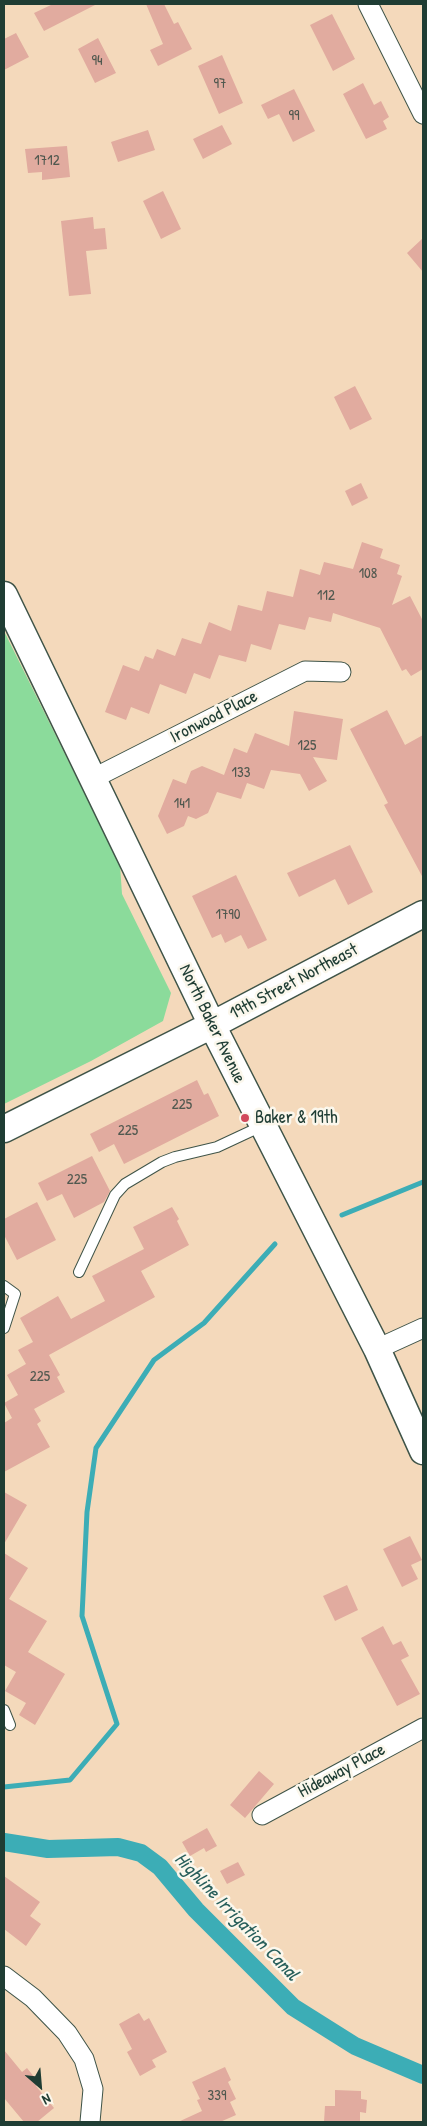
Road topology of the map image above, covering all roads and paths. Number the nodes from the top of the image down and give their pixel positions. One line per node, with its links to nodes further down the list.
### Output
1 (368, 4): 2 (street)
2 (423, 114)
3 (4, 595): 5 (main road, North Baker Avenue)
4 (341, 672): 5 (street, Ironwood Place)
5 (92, 779): 7 (main road, North Baker Avenue)
6 (423, 914): 7 (main road, 19th Street Northeast)
7 (212, 1025): 8 (main road, North Baker Avenue); 9 (main road, 19th Street Northeast)
8 (262, 1126): 10 (lane); 14 (main road, North Baker Avenue)
9 (4, 1129)
10 (79, 1272)
11 (4, 1286): 12 (lane)
12 (4, 1328)
13 (423, 1328): 14 (street)
14 (377, 1350): 15 (main road, North Baker Avenue)
15 (423, 1451)
16 (4, 1710): 17 (lane)
17 (10, 1725)
18 (423, 1728): 19 (street, Hideaway Place)
19 (262, 1815)
20 (4, 1976): 21 (street)
21 (90, 2122)

